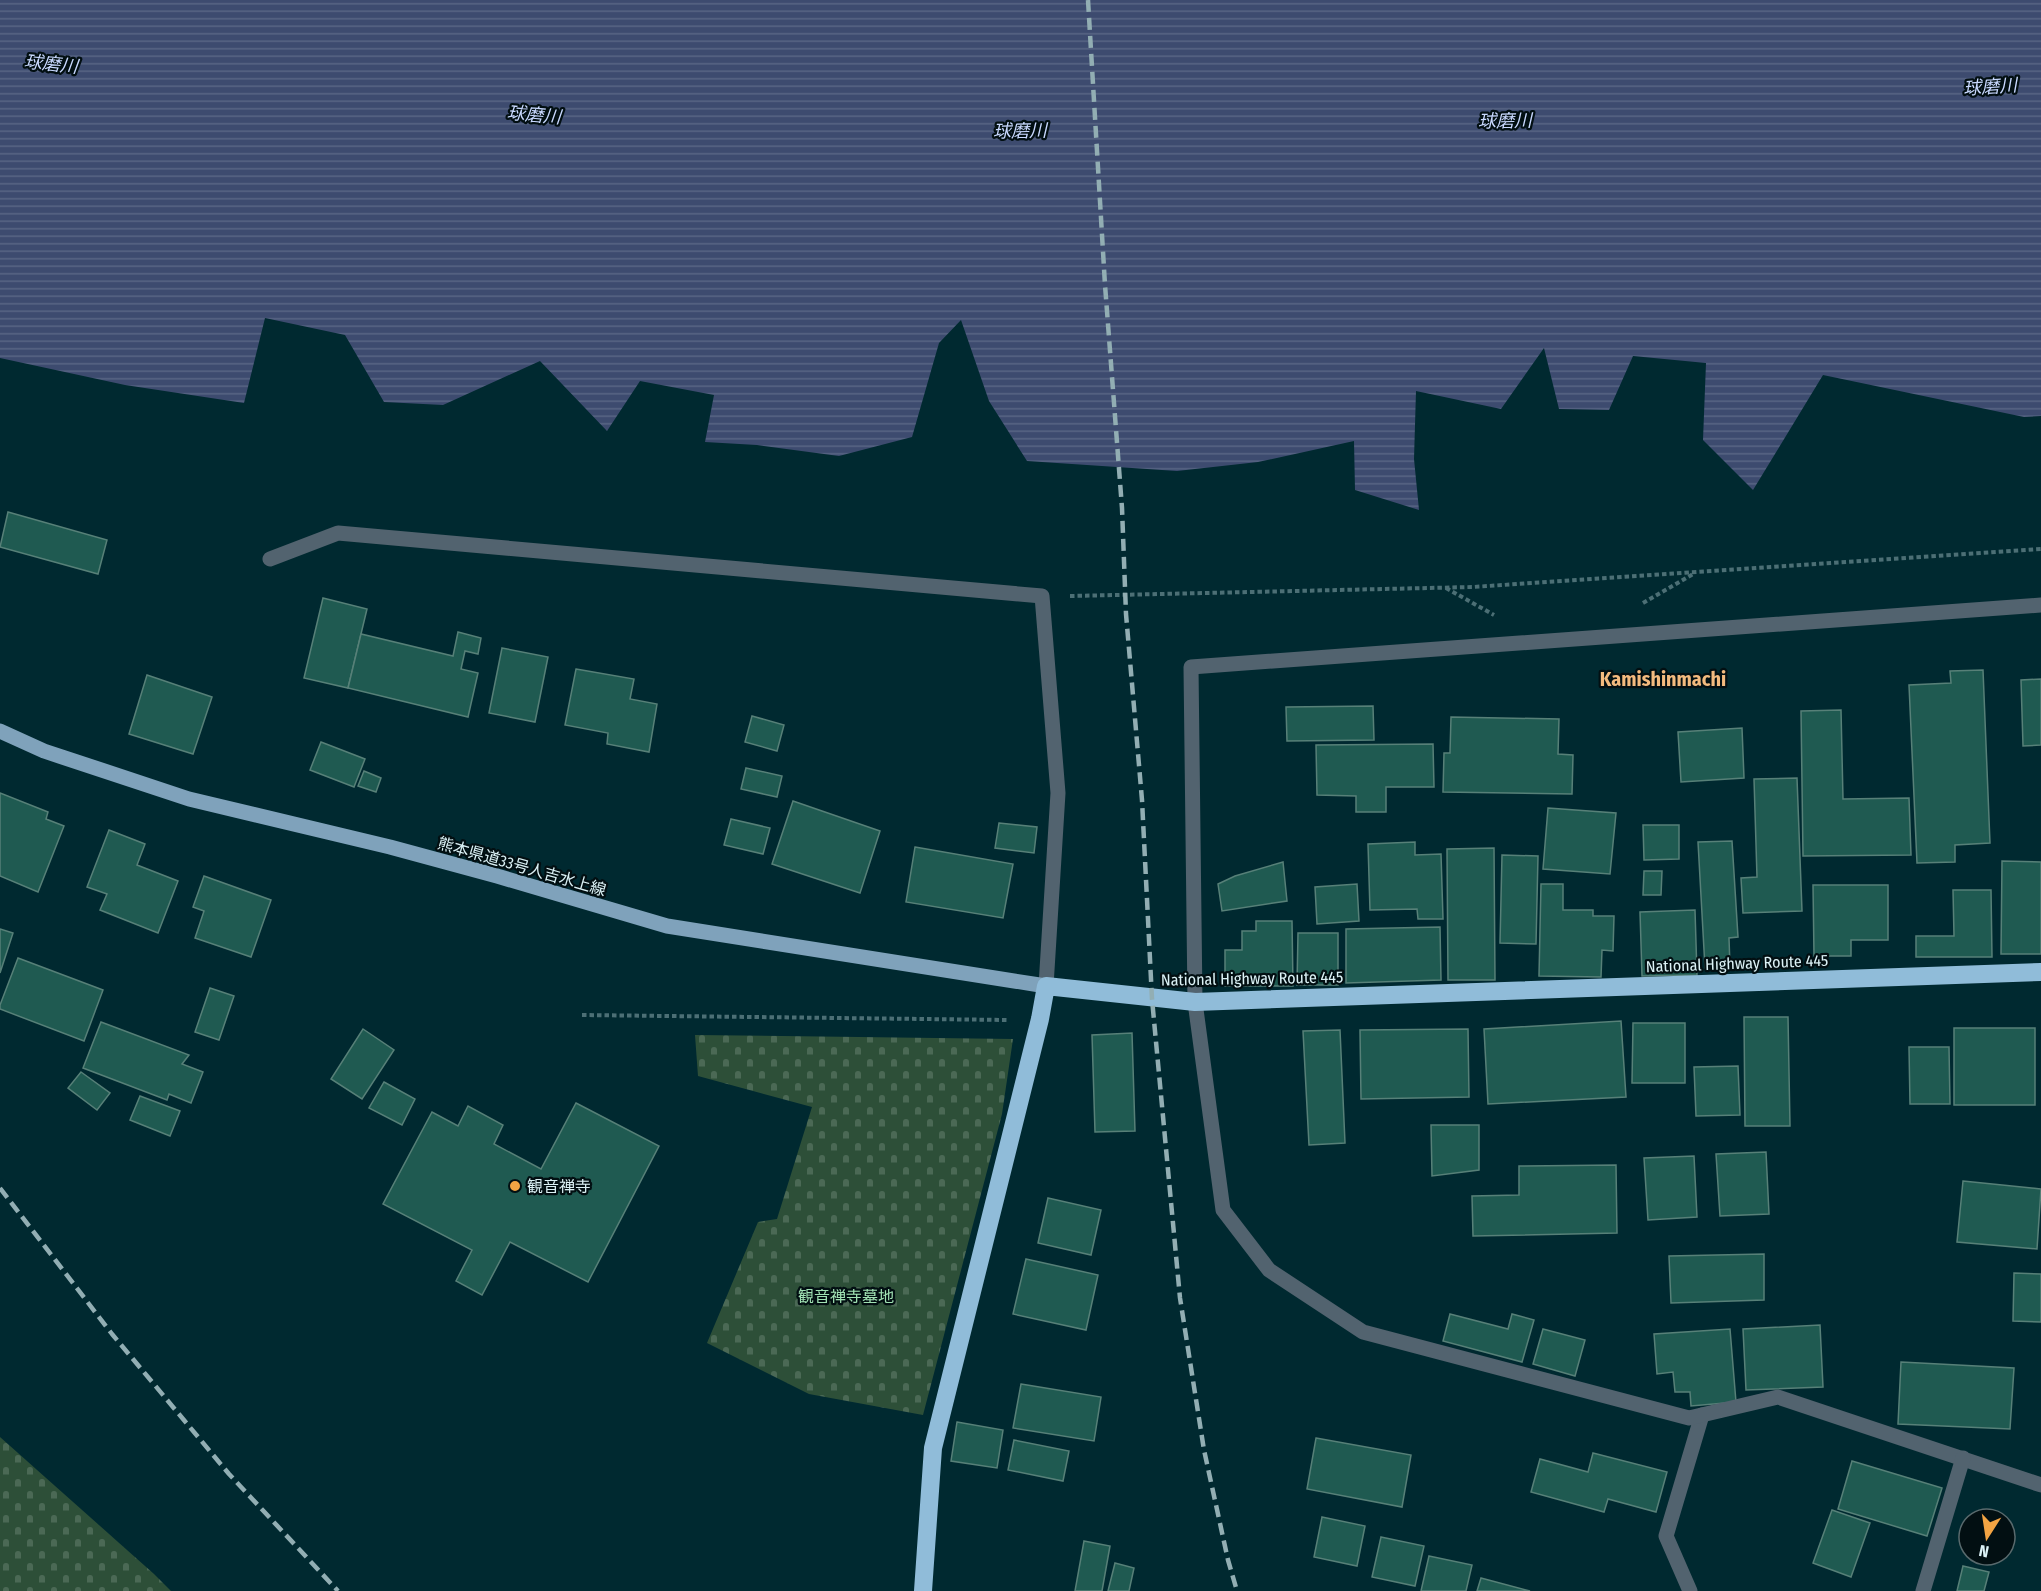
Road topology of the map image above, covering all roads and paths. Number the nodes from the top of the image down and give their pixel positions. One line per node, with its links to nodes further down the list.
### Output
1 (2041, 549): 3 (path)
2 (270, 559): 3 (street)
3 (1042, 597): 7 (street)
4 (2041, 605): 8 (street)
5 (0, 731): 7 (main road, 熊本県道33号人吉水上線)
6 (2041, 972): 8 (highway, National Highway Route 445)
7 (1046, 986): 8 (highway, National Highway Route 445); 10 (highway)
8 (1195, 1002): 11 (street)
9 (582, 1015): 10 (path)
10 (1040, 1019): 14 (highway)
11 (1702, 1415): 12 (street); 15 (street)
12 (1963, 1458): 13 (street); 16 (street)
13 (2041, 1485)
14 (923, 1591)
15 (1690, 1591)
16 (1923, 1591)

